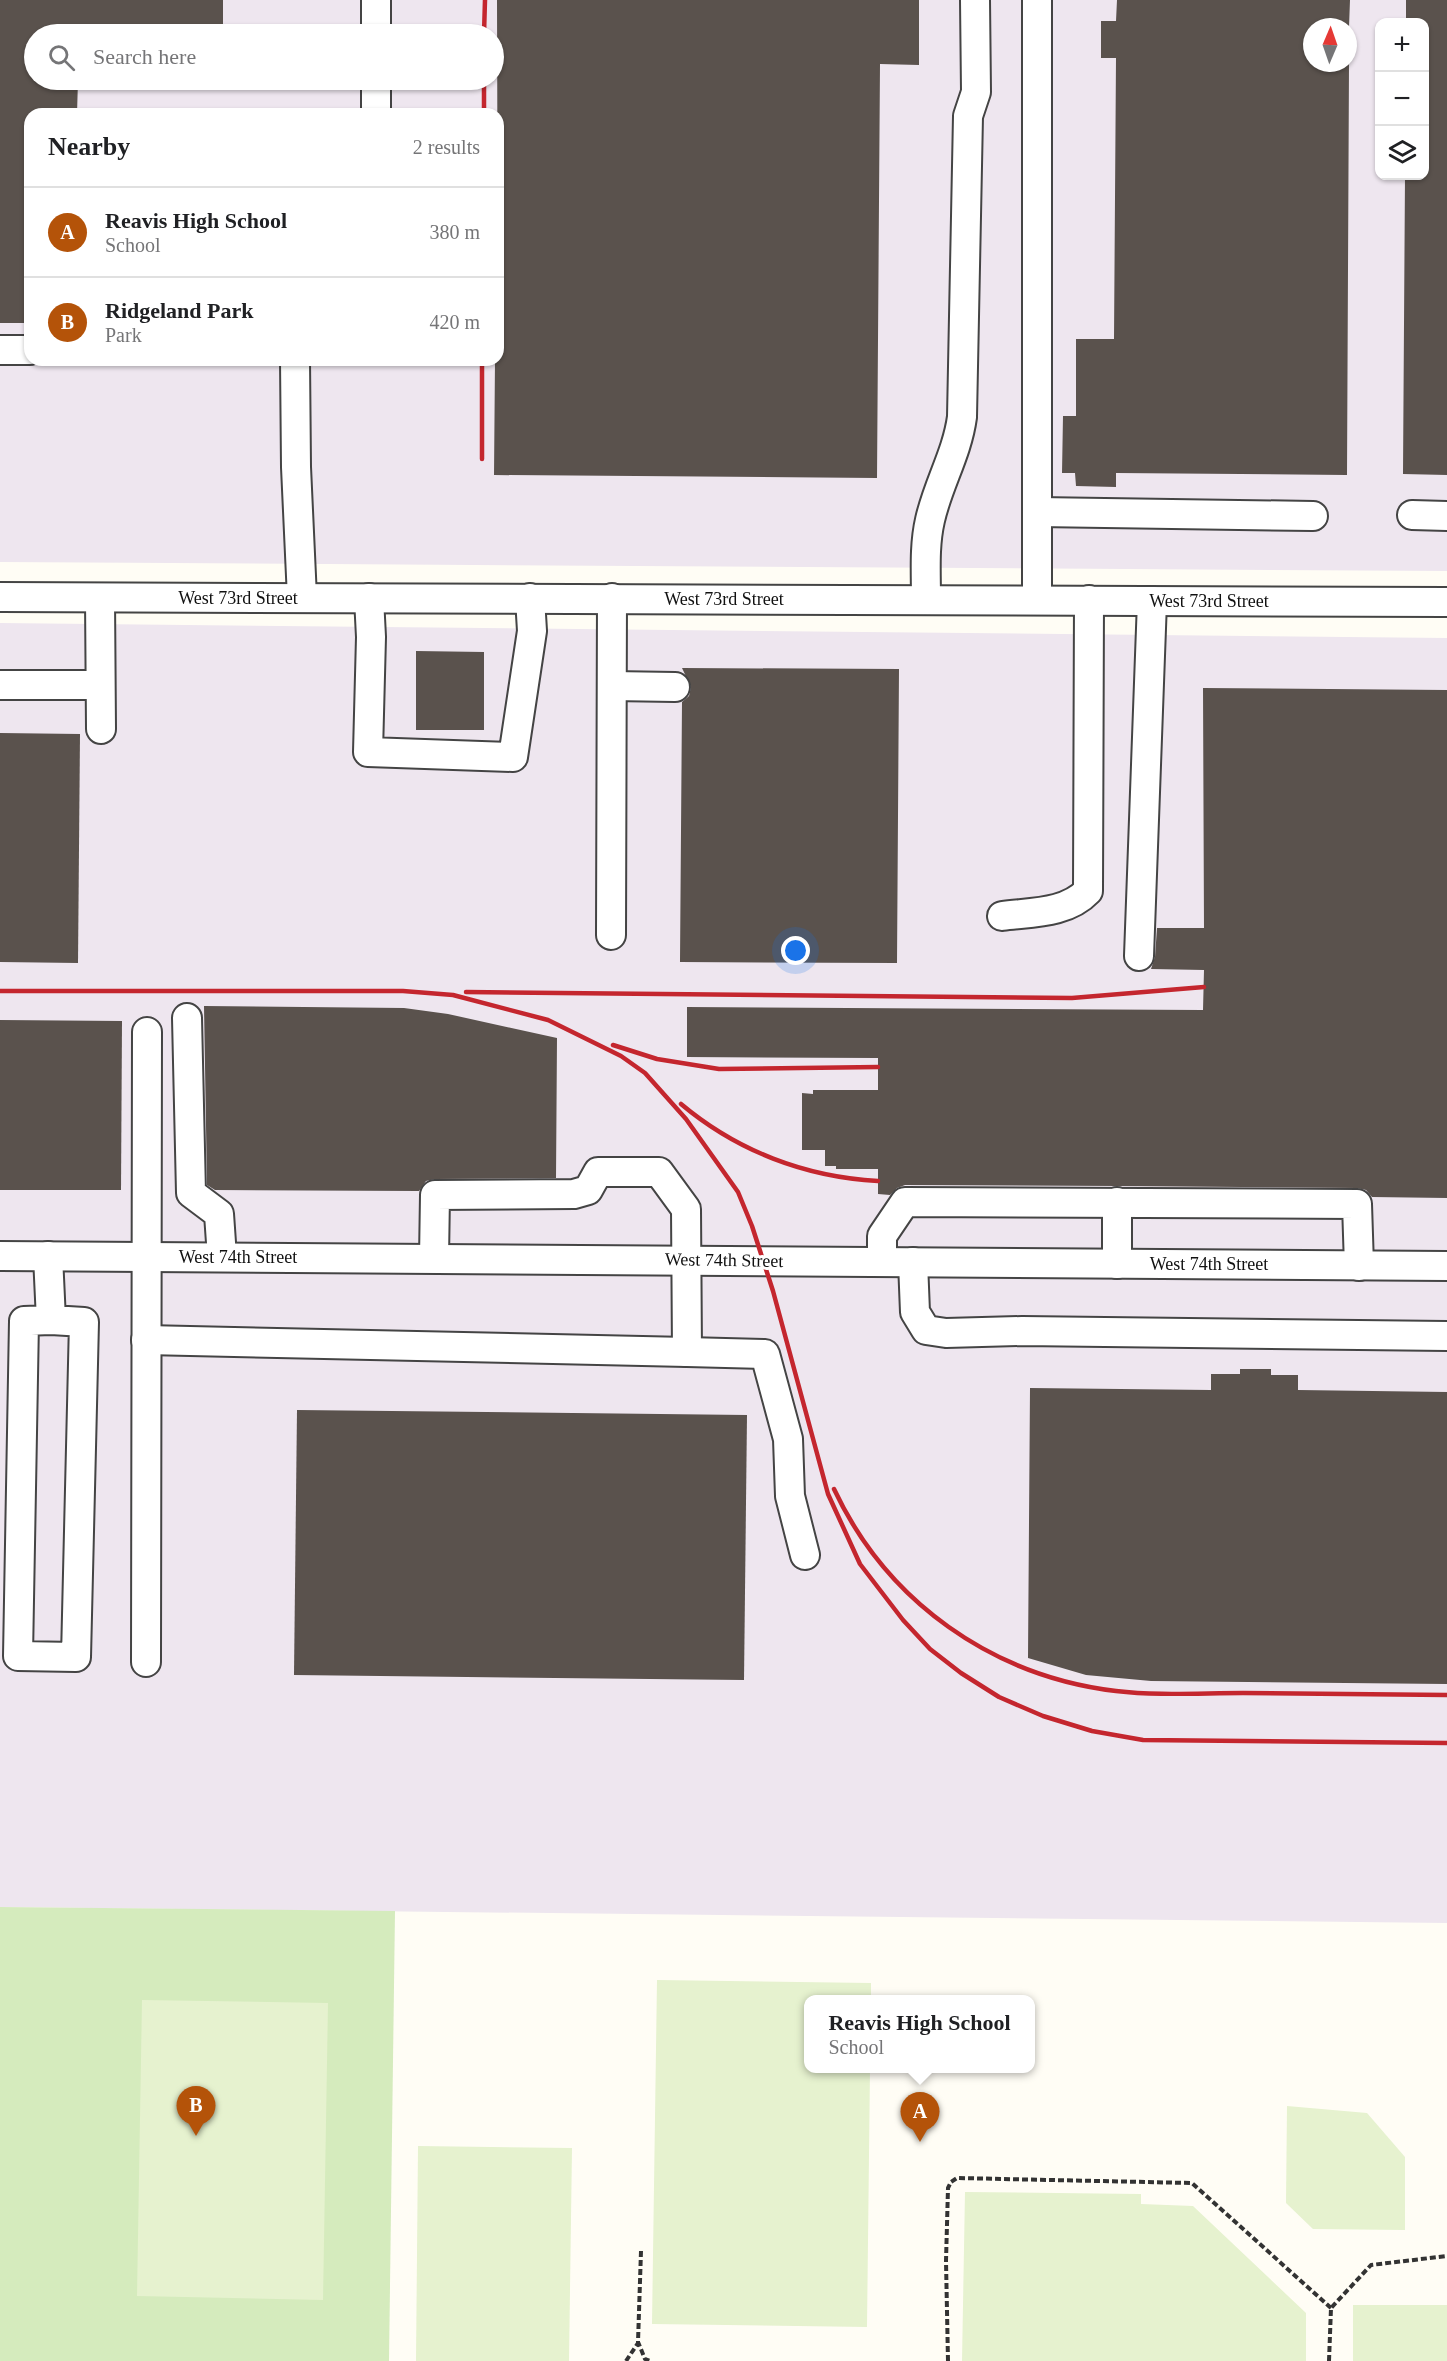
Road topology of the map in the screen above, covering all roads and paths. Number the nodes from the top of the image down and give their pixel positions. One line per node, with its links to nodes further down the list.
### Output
1 (376, 0): 4 (street)
2 (975, 0): 20 (street)
3 (1037, 0): 10 (street)
4 (376, 24)
5 (376, 90): 6 (street)
6 (376, 108)
7 (0, 350): 8 (street)
8 (24, 350)
9 (295, 366): 16 (street)
10 (1038, 512): 12 (street); 21 (street)
11 (1412, 515): 13 (street)
12 (1313, 516)
13 (1447, 516)
14 (0, 597): 15 (street, West 73rd Street)
15 (100, 598): 16 (street, West 73rd Street); 26 (street)
16 (302, 598): 17 (street, West 73rd Street)
17 (369, 598): 18 (street, West 73rd Street); 18 (street)
18 (530, 598): 19 (street, West 73rd Street)
19 (612, 598): 20 (street, West 73rd Street); 27 (street)
20 (927, 599): 21 (street, West 73rd Street)
21 (1037, 600): 22 (street, West 73rd Street)
22 (1089, 600): 23 (street, West 73rd Street); 30 (street)
23 (1152, 601): 24 (street, West 73rd Street); 32 (street)
24 (1447, 602)
25 (0, 685): 26 (street)
26 (100, 685): 29 (street)
27 (612, 686): 28 (street); 31 (street)
28 (675, 687)
29 (101, 729)
30 (1002, 916)
31 (611, 935)
32 (1139, 956)
33 (187, 1018): 39 (street)
34 (147, 1032): 38 (street)
35 (1118, 1202): 42 (street); 44 (street); 45 (street)
36 (0, 1256): 37 (street, West 74th Street)
37 (48, 1256): 38 (street, West 74th Street); 47 (street)
38 (146, 1256): 39 (street, West 74th Street); 49 (street)
39 (222, 1257): 40 (street, West 74th Street)
40 (434, 1258): 41 (street, West 74th Street); 41 (street)
41 (687, 1259): 42 (street, West 74th Street); 50 (street)
42 (882, 1262): 43 (street, West 74th Street)
43 (914, 1262): 44 (street, West 74th Street); 48 (street)
44 (1117, 1264): 45 (street, West 74th Street)
45 (1359, 1266): 46 (street, West 74th Street)
46 (1447, 1266)
47 (51, 1320): 47 (street)
48 (1447, 1336)
49 (146, 1340): 50 (street); 52 (street)
50 (687, 1352): 51 (street)
51 (805, 1555)
52 (146, 1662)
53 (641, 2251): 56 (path)
54 (1447, 2256): 55 (path)
55 (1331, 2308): 59 (path); 60 (path)
56 (638, 2342): 57 (path); 58 (path)
57 (626, 2361)
58 (650, 2361)
59 (948, 2361)
60 (1329, 2361)

